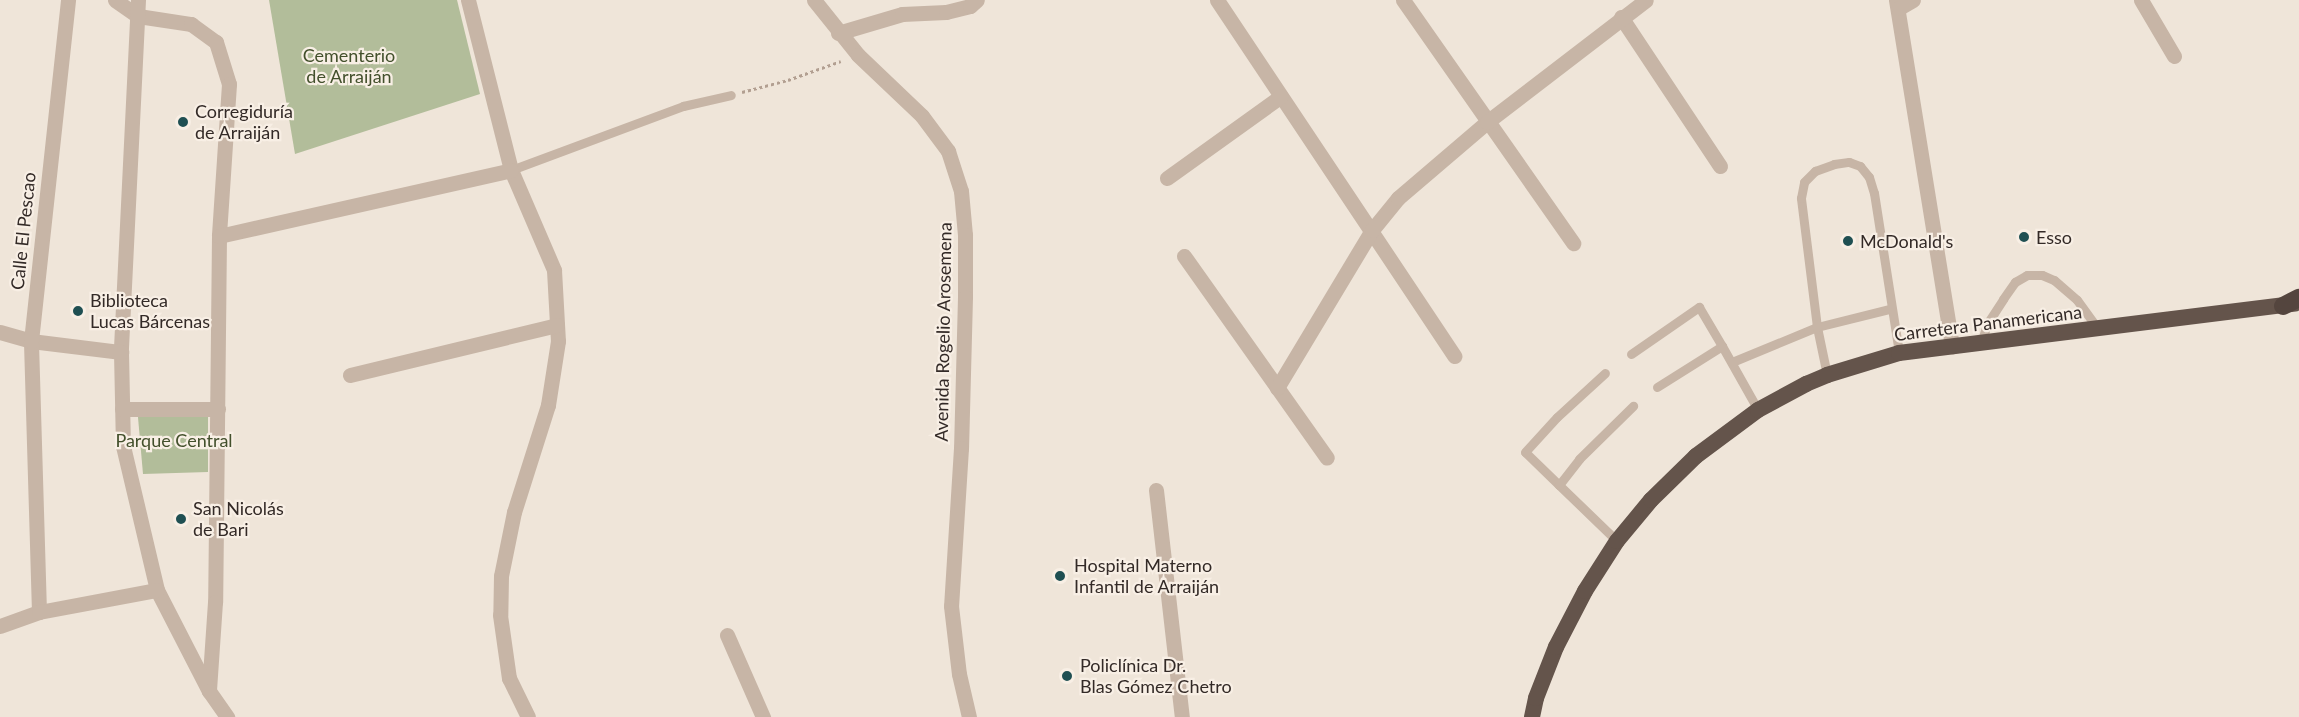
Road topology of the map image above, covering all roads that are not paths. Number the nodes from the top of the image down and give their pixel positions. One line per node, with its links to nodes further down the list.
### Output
1 (69, 0): 33 (street, Calle El Pescao)
2 (115, 0): 13 (street)
3 (138, 0): 13 (street)
4 (468, 0): 21 (street)
5 (814, 0): 15 (street, Avenida Rogelio Arosemena)
6 (977, 0): 15 (street)
7 (1217, 0): 18 (street)
8 (1403, 0): 19 (street)
9 (1646, 0): 14 (street)
10 (1913, 0): 12 (street)
11 (2141, 0): 16 (street)
12 (1897, 4): 36 (street)
13 (138, 16): 24 (street); 37 (street)
14 (1621, 17): 19 (street); 20 (street)
15 (838, 33): 63 (street, Avenida Rogelio Arosemena)
16 (2174, 56)
17 (732, 95): 21 (lane)
18 (1281, 96): 22 (street); 23 (street)
19 (1487, 122): 23 (street); 25 (street)
20 (1720, 166)
21 (511, 170): 24 (street); 29 (street)
22 (1167, 178)
23 (1372, 230): 40 (street); 46 (street)
24 (219, 236): 49 (street)
25 (1573, 243)
26 (1184, 256): 46 (street)
27 (2294, 303): 31 (highway, Carretera Panamericana)
28 (1890, 309): 30 (lane); 30 (lane); 38 (lane)
29 (557, 325): 43 (street); 61 (street)
30 (1817, 327): 41 (lane); 44 (lane)
31 (2098, 329): 34 (highway, Carretera Panamericana); 34 (lane)
32 (0, 332): 33 (street)
33 (31, 341): 37 (street); 56 (street, Calle El Pescao)
34 (1981, 343): 36 (highway, Carretera Panamericana)
35 (1722, 346): 39 (lane); 41 (lane); 45 (lane)
36 (1952, 346): 38 (highway, Carretera Panamericana)
37 (121, 352): 48 (street)
38 (1899, 353): 44 (highway, Carretera Panamericana)
39 (1631, 354)
40 (1454, 356)
41 (1732, 362): 50 (lane)
42 (1605, 373): 52 (lane)
43 (350, 375)
44 (1827, 375): 50 (highway, Carretera Panamericana)
45 (1656, 387)
46 (1277, 388): 51 (street)
47 (1633, 406): 52 (lane)
48 (122, 409): 49 (street); 55 (street)
49 (219, 409): 59 (street)
50 (1758, 410): 54 (highway, Carretera Panamericana)
51 (1327, 458)
52 (1559, 485): 54 (lane)
53 (1156, 490): 64 (street)
54 (1617, 541): 65 (highway, Carretera Panamericana)
55 (157, 590): 56 (street); 59 (street)
56 (39, 612): 57 (street)
57 (0, 626)
58 (727, 635): 62 (street)
59 (209, 691): 60 (street)
60 (227, 717)
61 (528, 717)
62 (763, 717)
63 (969, 717)
64 (1182, 717)
65 (1532, 717)

